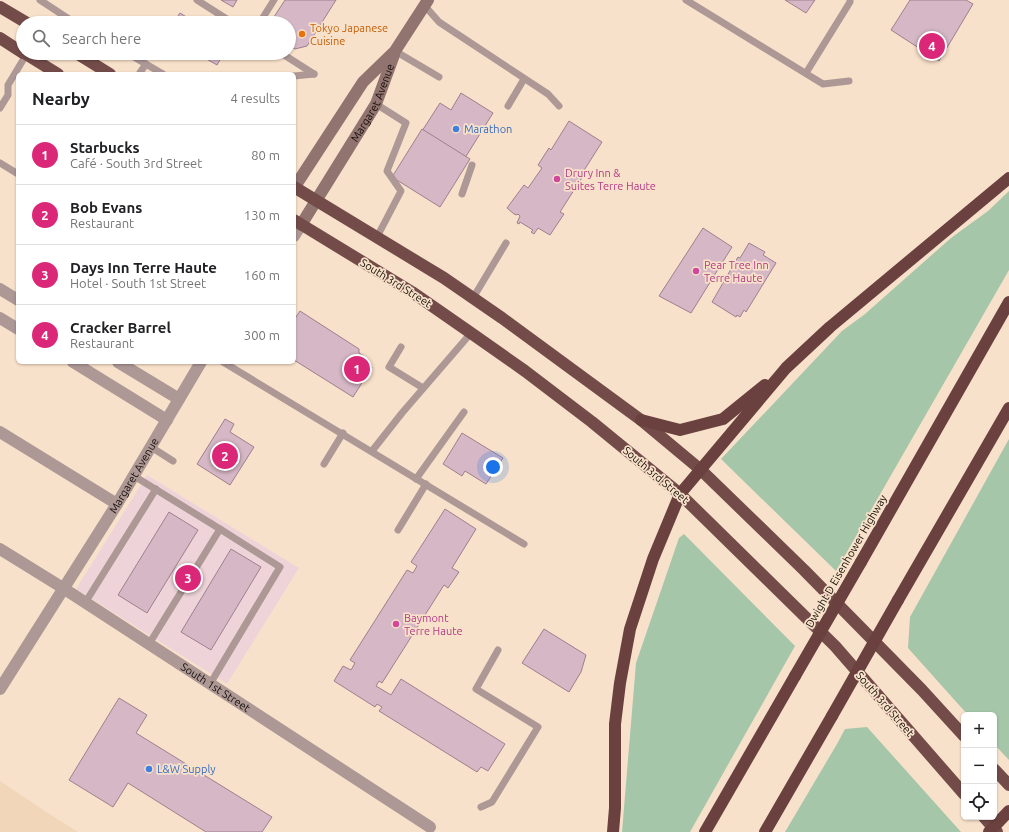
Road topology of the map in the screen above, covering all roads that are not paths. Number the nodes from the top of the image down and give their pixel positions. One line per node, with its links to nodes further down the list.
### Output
1 (40, 0): 8 (lane)
2 (197, 0): 9 (lane)
3 (274, 0): 10 (lane)
4 (686, 0): 25 (lane)
5 (850, 0): 25 (lane)
6 (423, 2): 14 (main road); 28 (lane)
7 (0, 7): 11 (highway)
8 (60, 16)
9 (223, 16)
10 (264, 16)
11 (16, 17)
12 (0, 38): 13 (highway)
13 (16, 48)
14 (395, 51): 27 (lane); 30 (main road, Margaret Avenue); 38 (main road, Margaret Avenue)
15 (20, 60): 33 (lane)
16 (35, 60): 21 (highway)
17 (87, 60): 22 (highway)
18 (139, 60): 20 (lane)
19 (292, 60): 26 (lane)
20 (146, 64): 23 (lane); 24 (lane)
21 (53, 72)
22 (107, 72)
23 (140, 72)
24 (160, 72)
25 (806, 73): 29 (lane)
26 (296, 76)
27 (439, 77)
28 (524, 79): 31 (lane); 32 (lane)
29 (849, 82)
30 (376, 104): 41 (main road, Margaret Avenue); 43 (lane)
31 (508, 106)
32 (559, 106)
33 (0, 108)
34 (0, 163): 36 (lane)
35 (472, 165): 40 (lane)
36 (16, 173)
37 (1009, 178): 57 (highway)
38 (296, 185)
39 (296, 189): 41 (highway)
40 (462, 194)
41 (316, 201): 42 (main road, Margaret Avenue); 43 (highway)
42 (298, 223): 51 (highway, South 3rd Street)
43 (378, 237): 46 (highway)
44 (506, 243): 46 (lane)
45 (0, 289): 47 (street)
46 (473, 298): 63 (highway)
47 (16, 299)
48 (1009, 302): 97 (highway, Dwight D Eisenhower Highway, bridge)
49 (0, 318): 50 (street)
50 (16, 328)
51 (471, 333): 58 (lane); 75 (highway, South 3rd Street)
52 (401, 347): 58 (lane)
53 (75, 364): 62 (street)
54 (121, 364): 59 (street)
55 (200, 364): 59 (street, Margaret Avenue)
56 (226, 364): 65 (lane)
57 (786, 368): 63 (highway); 70 (highway)
58 (424, 388): 67 (lane)
59 (179, 399): 62 (street, Margaret Avenue)
60 (1009, 408): 98 (highway, bridge)
61 (464, 412): 72 (lane)
62 (167, 420): 66 (street, Margaret Avenue)
63 (641, 420): 70 (highway)
64 (0, 432): 76 (street)
65 (343, 433): 67 (lane); 69 (lane)
66 (151, 447): 68 (lane); 71 (street, Margaret Avenue)
67 (372, 451): 72 (lane)
68 (173, 461)
69 (324, 464)
70 (700, 470): 75 (highway); 87 (highway)
71 (134, 476): 74 (lane); 76 (street, Margaret Avenue)
72 (416, 479): 73 (lane)
73 (426, 484): 78 (lane); 79 (lane)
74 (156, 489): 77 (lane); 82 (lane)
75 (680, 494): 90 (highway, South 3rd Street); 96 (highway)
76 (117, 504): 81 (street, Margaret Avenue)
77 (220, 529): 83 (lane); 85 (lane)
78 (398, 530)
79 (524, 544)
80 (0, 550): 81 (street, South 1st Street)
81 (63, 588): 82 (street, South 1st Street); 86 (street, Margaret Avenue)
82 (85, 602): 83 (street, South 1st Street)
83 (149, 644): 85 (street, South 1st Street)
84 (498, 650): 91 (lane)
85 (210, 684): 94 (street, South 1st Street)
86 (0, 689)
87 (961, 733)
88 (997, 772): 89 (highway)
89 (1009, 785)
90 (961, 791)
91 (481, 807)
92 (1009, 811): 95 (highway)
93 (986, 820): 95 (highway)
94 (430, 827)
95 (993, 831)
96 (613, 832)
97 (705, 832)
98 (765, 832)

